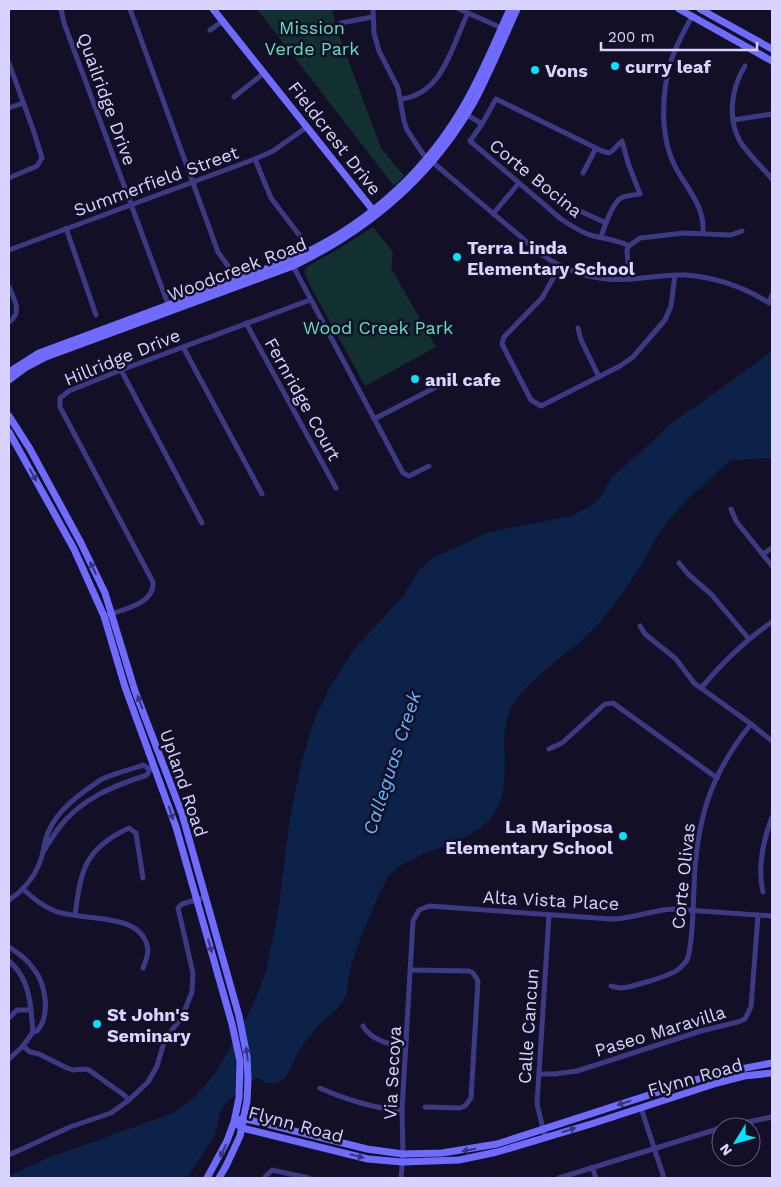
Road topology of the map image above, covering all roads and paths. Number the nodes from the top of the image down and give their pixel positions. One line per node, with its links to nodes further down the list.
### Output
1 (61, 9): 41 (street, Quailridge Drive)
2 (130, 9): 39 (street)
3 (213, 9): 15 (main road, Fieldcrest Drive)
4 (373, 9): 14 (street)
5 (458, 9): 11 (street)
6 (480, 9): 12 (street)
7 (510, 9): 17 (main road, Woodcreek Road)
8 (517, 9): 17 (main road, Woodcreek Road)
9 (679, 9): 13 (main road)
10 (700, 9): 19 (main road)
11 (468, 13): 12 (street); 25 (street)
12 (476, 16): 17 (street)
13 (692, 16): 20 (main road); 48 (street)
14 (372, 17): 16 (street); 25 (street)
15 (223, 21): 18 (street); 23 (main road, Fieldcrest Drive)
16 (341, 24)
17 (504, 29): 28 (main road, Woodcreek Road)
18 (210, 30)
19 (772, 49)
20 (772, 60)
21 (9, 63): 26 (street)
22 (744, 66): 30 (street)
23 (264, 73): 24 (street); 32 (main road, Fieldcrest Drive)
24 (234, 97)
25 (400, 99): 35 (street)
26 (23, 103): 27 (street); 37 (street)
27 (9, 108)
28 (464, 113): 31 (street, Corte Bocina); 35 (main road, Woodcreek Road)
29 (772, 114): 30 (street)
30 (733, 120): 38 (street)
31 (482, 124): 33 (street); 40 (street, Corte Bocina)
32 (307, 127): 34 (street, Summerfield Street); 43 (main road, Fieldcrest Drive)
33 (596, 148): 36 (street); 45 (street)
34 (255, 159): 39 (street, Summerfield Street); 49 (street)
35 (429, 161): 43 (main road, Woodcreek Road); 44 (street)
36 (583, 172)
37 (9, 178)
38 (772, 178)
39 (194, 182): 41 (street, Summerfield Street); 54 (street)
40 (519, 183): 44 (street); 50 (street, Corte Bocina)
41 (132, 204): 46 (street, Summerfield Street); 61 (street, Quailridge Drive)
42 (580, 211): 45 (street)
43 (375, 213): 53 (main road, Woodcreek Road)
44 (492, 214): 55 (street)
45 (606, 222): 50 (street)
46 (66, 228): 52 (street, Summerfield Street); 62 (street)
47 (742, 231): 48 (street)
48 (703, 233): 51 (street)
49 (300, 236)
50 (601, 237): 51 (street, Corte Bocina)
51 (629, 246): 57 (street)
52 (9, 250)
53 (291, 263): 60 (street); 61 (main road, Woodcreek Road)
54 (228, 266)
55 (560, 266): 57 (street); 69 (street)
56 (675, 276): 57 (street); 59 (street); 69 (street)
57 (629, 279)
58 (9, 287): 63 (street)
59 (772, 295)
60 (310, 300): 64 (street, Hillridge Drive); 73 (street)
61 (169, 308): 68 (main road, Woodcreek Road); 70 (main road, Woodcreek Road)
62 (96, 315)
63 (9, 322)
64 (246, 323): 66 (street, Hillridge Drive); 76 (street, Fernridge Court)
65 (578, 328): 69 (street)
66 (183, 347): 67 (street, Hillridge Drive); 77 (street)
67 (121, 370): 79 (street); 84 (street, Hillridge Drive)
68 (9, 372)
69 (599, 377)
70 (9, 380)
71 (444, 383): 73 (street)
72 (9, 416): 84 (main road, Upland Road, one-way to 72)
73 (374, 419): 75 (street)
74 (9, 432): 85 (main road, Upland Road, one-way to 85)
75 (429, 466)
76 (336, 488)
77 (262, 494)
78 (731, 509): 81 (street)
79 (202, 523)
80 (772, 548): 81 (street)
81 (763, 554): 83 (street)
82 (679, 563): 88 (street)
83 (772, 566)
84 (112, 613): 85 (street, Hillridge Drive); 99 (main road, Upland Road, one-way to 84)
85 (104, 616): 101 (main road, Upland Road, one-way to 101)
86 (772, 622): 88 (street)
87 (640, 626): 89 (street)
88 (748, 639): 89 (street)
89 (701, 688): 90 (street)
90 (751, 724): 91 (street); 93 (street, Corte Olivas)
91 (772, 741)
92 (549, 749): 93 (street)
93 (717, 778): 102 (street, Corte Olivas)
94 (772, 817): 98 (street)
95 (43, 852): 95 (street); 97 (street)
96 (144, 878): 105 (street)
97 (23, 889): 100 (street); 105 (street)
98 (762, 892)
99 (205, 897): 101 (street); 127 (main road, Upland Road, one-way to 99)
100 (9, 900)
101 (197, 900): 123 (street); 128 (main road, Upland Road, one-way to 128)
102 (693, 911): 103 (street, Alta Vista Place); 104 (street, Alta Vista Place); 111 (street, Corte Olivas)
103 (549, 914): 110 (street, Alta Vista Place); 121 (street, Calle Cancun)
104 (758, 915): 106 (street, Alta Vista Place); 121 (street, Paseo Maravilla)
105 (75, 916): 109 (street)
106 (772, 916)
107 (9, 947): 115 (street)
108 (9, 961): 112 (street)
109 (144, 968)
110 (412, 970): 117 (street, Via Secoya); 124 (street)
111 (611, 986)
112 (32, 1010): 113 (street); 115 (street)
113 (9, 1018)
114 (363, 1026): 117 (street)
115 (33, 1032): 116 (street)
116 (23, 1046): 118 (street); 123 (street)
117 (406, 1046): 126 (street, Via Secoya)
118 (9, 1059)
119 (772, 1063): 130 (main road, Flynn Road, one-way to 130)
120 (772, 1073): 125 (main road, Flynn Road)
121 (539, 1074): 130 (street, Calle Cancun)
122 (320, 1088): 126 (street)
123 (129, 1100): 135 (street)
124 (425, 1107)
125 (641, 1108): 132 (main road, Flynn Road, one-way to 125); 133 (street)
126 (402, 1110): 134 (street, Via Secoya)
127 (243, 1119): 128 (main road, Flynn Road); 129 (main road, Upland Road); 134 (main road, Flynn Road)
128 (234, 1122): 129 (main road, Flynn Road); 138 (main road, Upland Road, one-way to 138)
129 (242, 1128): 136 (main road, Flynn Road, one-way to 136); 139 (main road, Upland Road)
130 (543, 1129): 132 (street, Calle Cancun); 134 (main road, Flynn Road, one-way to 134)
131 (711, 1132): 133 (street)
132 (545, 1138): 136 (main road, Flynn Road)
133 (655, 1149): 137 (street); 145 (street)
134 (403, 1154): 136 (street, Via Secoya)
135 (9, 1155)
136 (402, 1162): 142 (street, Via Secoya)
137 (592, 1167): 143 (street); 144 (street)
138 (207, 1178)
139 (219, 1178)
140 (264, 1178): 141 (street)
141 (309, 1178)
142 (401, 1178)
143 (559, 1178)
144 (596, 1178)
145 (664, 1178)

